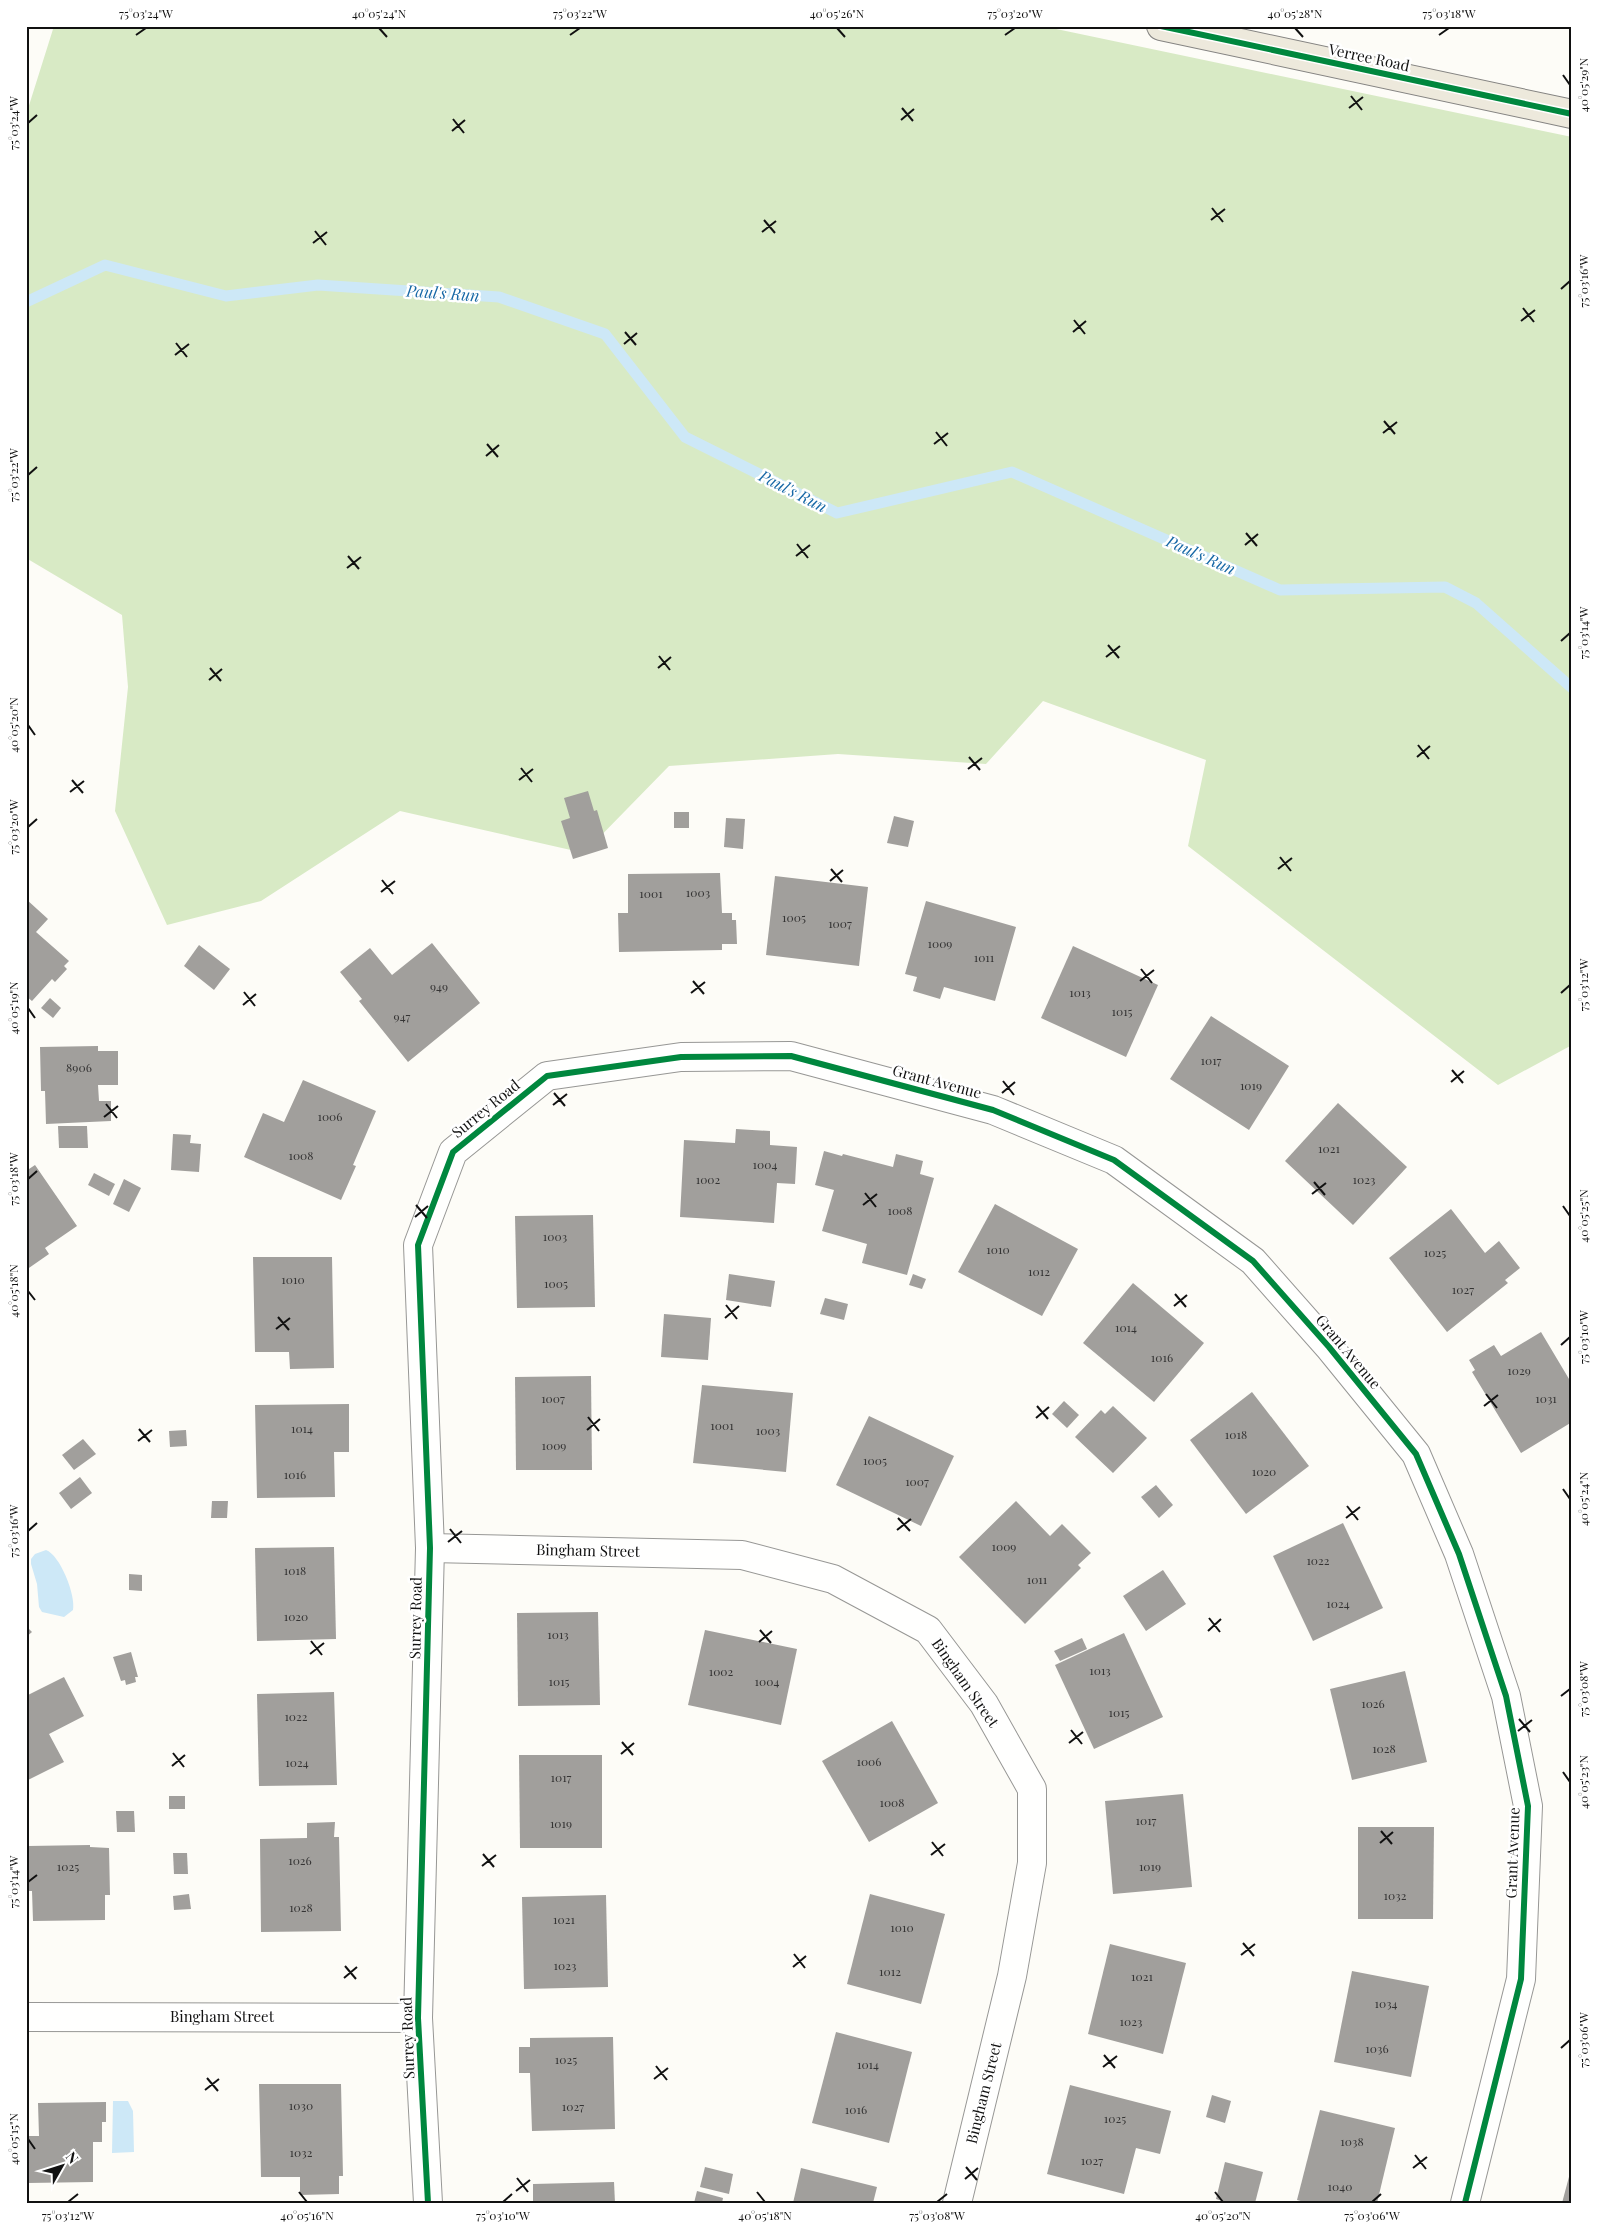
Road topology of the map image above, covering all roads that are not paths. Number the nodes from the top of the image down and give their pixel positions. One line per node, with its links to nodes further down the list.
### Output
1 (1161, 26): 2 (main road, Verree Road)
2 (1572, 114)
3 (541, 1080): 4 (street, Surrey Road); 9 (street, Grant Avenue)
4 (430, 1548): 6 (street, Surrey Road); 8 (street, Bingham Street)
5 (26, 2017): 6 (street, Bingham Street)
6 (418, 2018): 7 (street, Surrey Road)
7 (428, 2203)
8 (957, 2203)
9 (1465, 2203)

